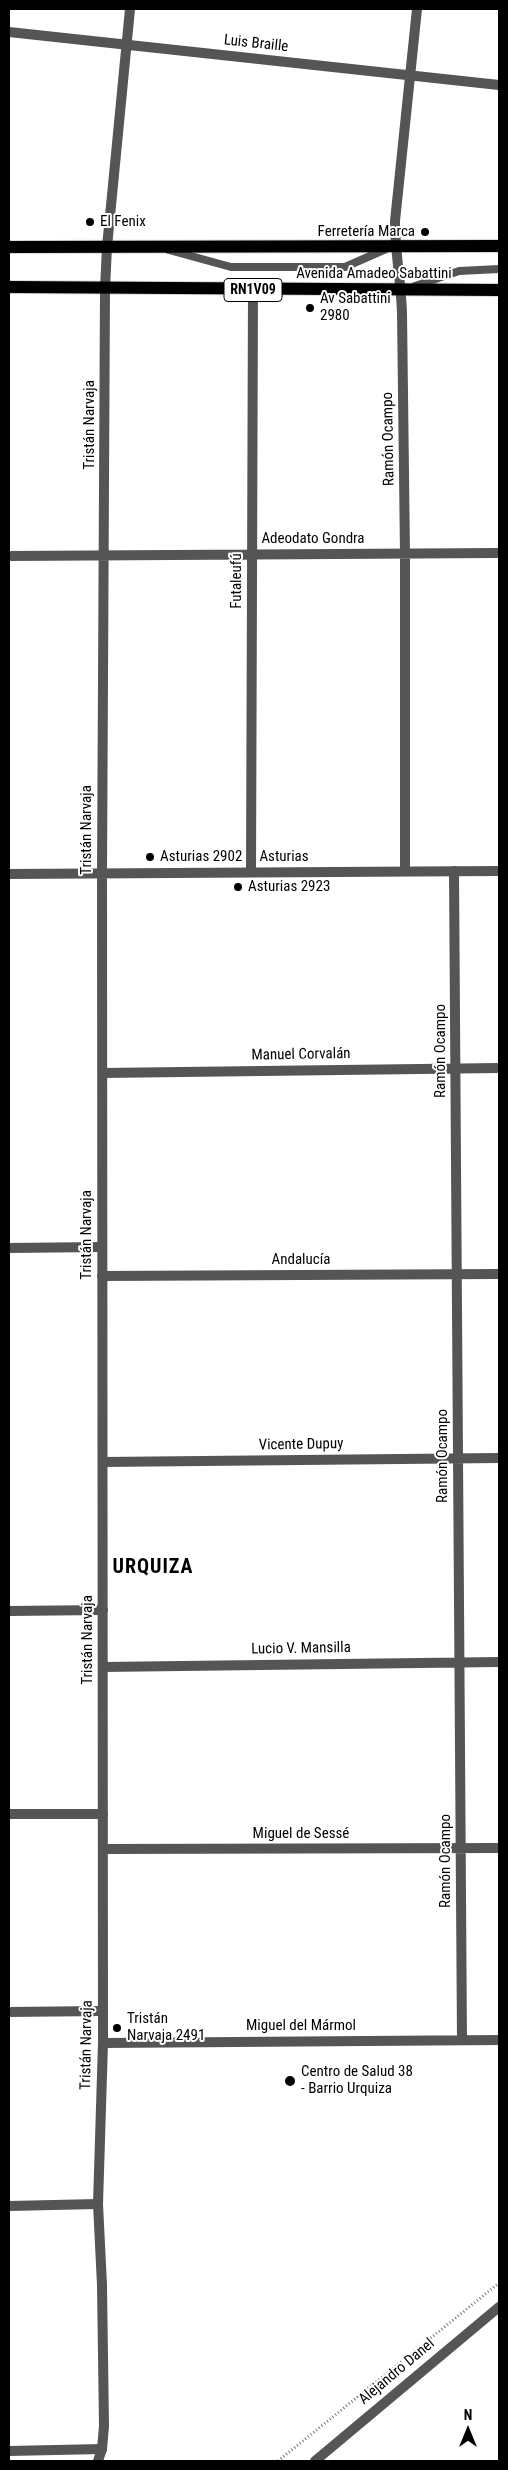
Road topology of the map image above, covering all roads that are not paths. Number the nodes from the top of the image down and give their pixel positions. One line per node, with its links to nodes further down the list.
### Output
1 (130, 9): 4 (street, Tristán Narvaja)
2 (418, 9): 5 (street, Ramón Ocampo)
3 (9, 32): 4 (street, Luis Braille)
4 (126, 45): 5 (street, Luis Braille); 10 (street, Tristán Narvaja)
5 (411, 76): 6 (street, Luis Braille); 7 (street, Ramón Ocampo)
6 (499, 85)
7 (395, 245): 8 (main road, Avenida Amadeo Sabattini); 11 (main road, Avenida Amadeo Sabattini); 11 (lane); 16 (street, Ramón Ocampo)
8 (499, 246)
9 (9, 247): 10 (main road, Avenida Amadeo Sabattini)
10 (107, 247): 11 (main road, Avenida Amadeo Sabattini); 14 (street, Tristán Narvaja)
11 (157, 247)
12 (499, 269): 16 (lane)
13 (9, 287): 14 (main road, Avenida Amadeo Sabattini / RN1V09)
14 (105, 289): 15 (main road, Avenida Amadeo Sabattini / RN1V09); 21 (street, Tristán Narvaja)
15 (253, 290): 16 (main road, Avenida Amadeo Sabattini / RN1V09); 19 (street, Futaleufú)
16 (401, 290): 17 (main road, Avenida Amadeo Sabattini / RN1V09); 20 (street, Ramón Ocampo)
17 (499, 290)
18 (498, 553): 20 (street, Adeodato Gondra)
19 (252, 554): 20 (street, Adeodato Gondra); 21 (street, Adeodato Gondra); 26 (street, Futaleufú)
20 (405, 554): 23 (street, Ramón Ocampo)
21 (104, 555): 22 (street, Adeodato Gondra); 27 (street, Tristán Narvaja)
22 (9, 556)
23 (405, 871): 24 (street, Asturias); 26 (street, Asturias)
24 (454, 871): 25 (street, Asturias); 29 (street, Ramón Ocampo)
25 (499, 871)
26 (251, 872): 27 (street, Asturias)
27 (102, 873): 28 (street, Asturias); 31 (street, Tristán Narvaja)
28 (9, 874)
29 (456, 1068): 30 (street, Manuel Corvalán); 31 (street, Manuel Corvalán); 34 (street, Ramón Ocampo)
30 (499, 1068)
31 (102, 1073): 32 (street, Tristán Narvaja)
32 (102, 1247): 33 (street); 36 (street, Tristán Narvaja)
33 (9, 1248)
34 (457, 1274): 35 (street, Andalucía); 36 (street, Andalucía); 37 (street, Ramón Ocampo)
35 (499, 1274)
36 (102, 1276): 39 (street, Tristán Narvaja)
37 (458, 1458): 38 (street, Vicente Dupuy); 39 (street, Vicente Dupuy); 42 (street, Ramón Ocampo)
38 (499, 1458)
39 (102, 1462): 40 (street, Tristán Narvaja)
40 (102, 1610): 41 (street); 44 (street, Tristán Narvaja)
41 (9, 1611)
42 (460, 1662): 43 (street, Lucio V. Mansilla); 44 (street, Lucio V. Mansilla); 47 (street, Ramón Ocampo)
43 (499, 1662)
44 (102, 1667): 46 (street, Tristán Narvaja)
45 (9, 1814): 46 (street)
46 (102, 1814): 49 (street, Tristán Narvaja)
47 (461, 1848): 48 (street, Miguel de Sessé); 49 (street, Miguel de Sessé); 52 (street, Ramón Ocampo)
48 (499, 1848)
49 (102, 1849): 50 (street, Tristán Narvaja)
50 (102, 2011): 51 (street); 54 (street, Tristán Narvaja)
51 (9, 2012)
52 (462, 2040): 53 (street, Miguel del Mármol); 54 (street, Miguel del Mármol)
53 (499, 2040)
54 (102, 2043): 55 (street, Tristán Narvaja)
55 (98, 2204): 56 (street); 58 (street, Tristán Narvaja)
56 (9, 2206)
57 (499, 2306): 61 (street, Alejandro Danel)
58 (102, 2449): 59 (street); 60 (street, Tristán Narvaja)
59 (9, 2452)
60 (98, 2461)
61 (315, 2461)

